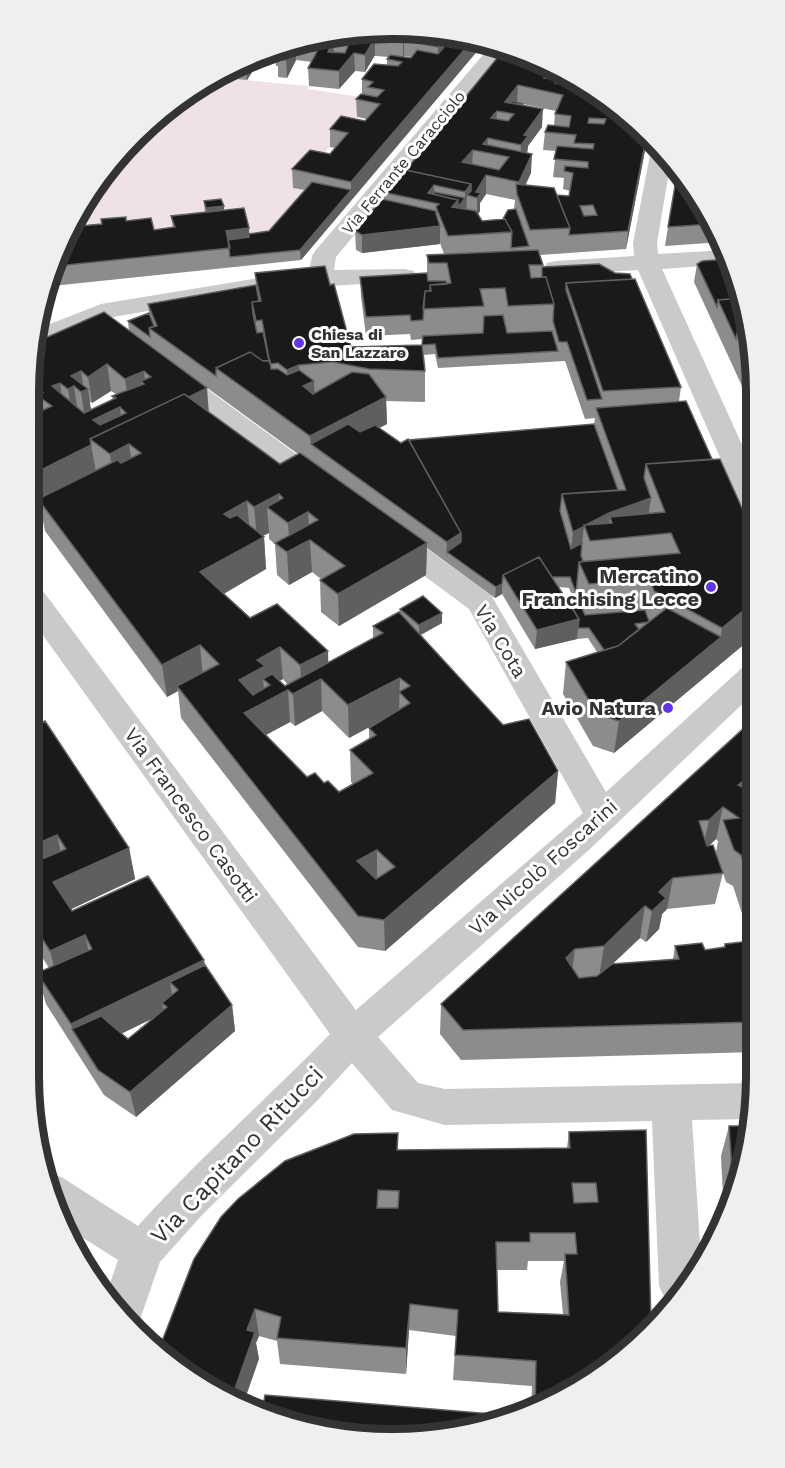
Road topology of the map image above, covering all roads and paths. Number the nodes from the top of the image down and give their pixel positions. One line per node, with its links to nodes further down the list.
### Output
1 (494, 54): 7 (street, Via Ferrante Caracciolo)
2 (660, 161): 4 (street)
3 (719, 258): 4 (street)
4 (646, 262): 5 (street); 12 (street)
5 (528, 270)
6 (422, 276): 7 (street)
7 (320, 278): 8 (street)
8 (101, 312): 9 (street); 10 (street)
9 (44, 337)
10 (120, 338)
11 (148, 358): 15 (street, Via Cota)
12 (746, 485)
13 (39, 608): 16 (street, Via Francesco Casotti)
14 (746, 692): 15 (street, Via Nicolò Foscarini)
15 (602, 816): 16 (street, Via Nicolò Foscarini)
16 (353, 1036): 18 (street, Via Francesco Casotti); 20 (street, Via Capitano Ritucci)
17 (745, 1101): 18 (street, Via Francesco Casotti)
18 (671, 1102): 21 (street)
19 (62, 1201): 20 (street)
20 (143, 1251): 22 (street, Via Capitano Ritucci)
21 (681, 1280)
22 (124, 1305)

